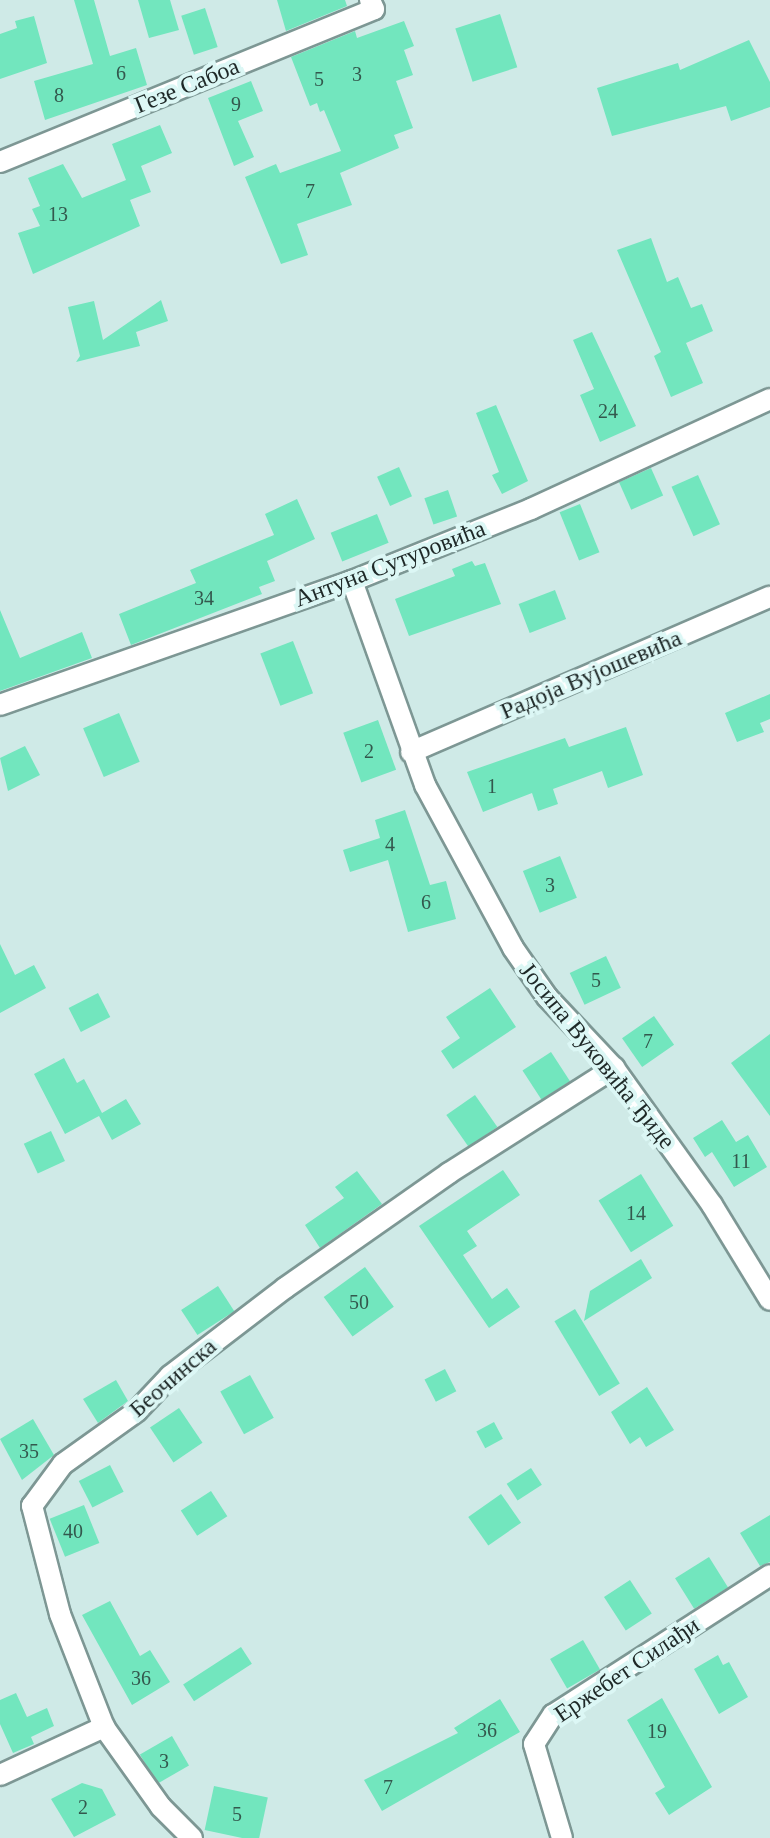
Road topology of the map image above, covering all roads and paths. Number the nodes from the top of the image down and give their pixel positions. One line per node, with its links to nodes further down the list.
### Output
1 (372, 5): 2 (street, Гезе Сабоа)
2 (0, 162)
3 (770, 399): 4 (street, Антуна Сутуровића)
4 (352, 581): 6 (street, Антуна Сутуровића); 7 (street, Јосипа Вуковића Ђиде)
5 (770, 597): 7 (street, Радоја Вујошевића)
6 (0, 705)
7 (411, 752): 8 (street, Јосипа Вуковића Ђиде)
8 (614, 1068): 9 (street, Јосипа Вуковића Ђиде); 11 (street, Беочинска)
9 (770, 1300)
10 (770, 1575): 14 (street, Ержебет Силађи)
11 (104, 1727): 12 (street); 13 (street)
12 (0, 1775)
13 (192, 1838)
14 (562, 1838)

